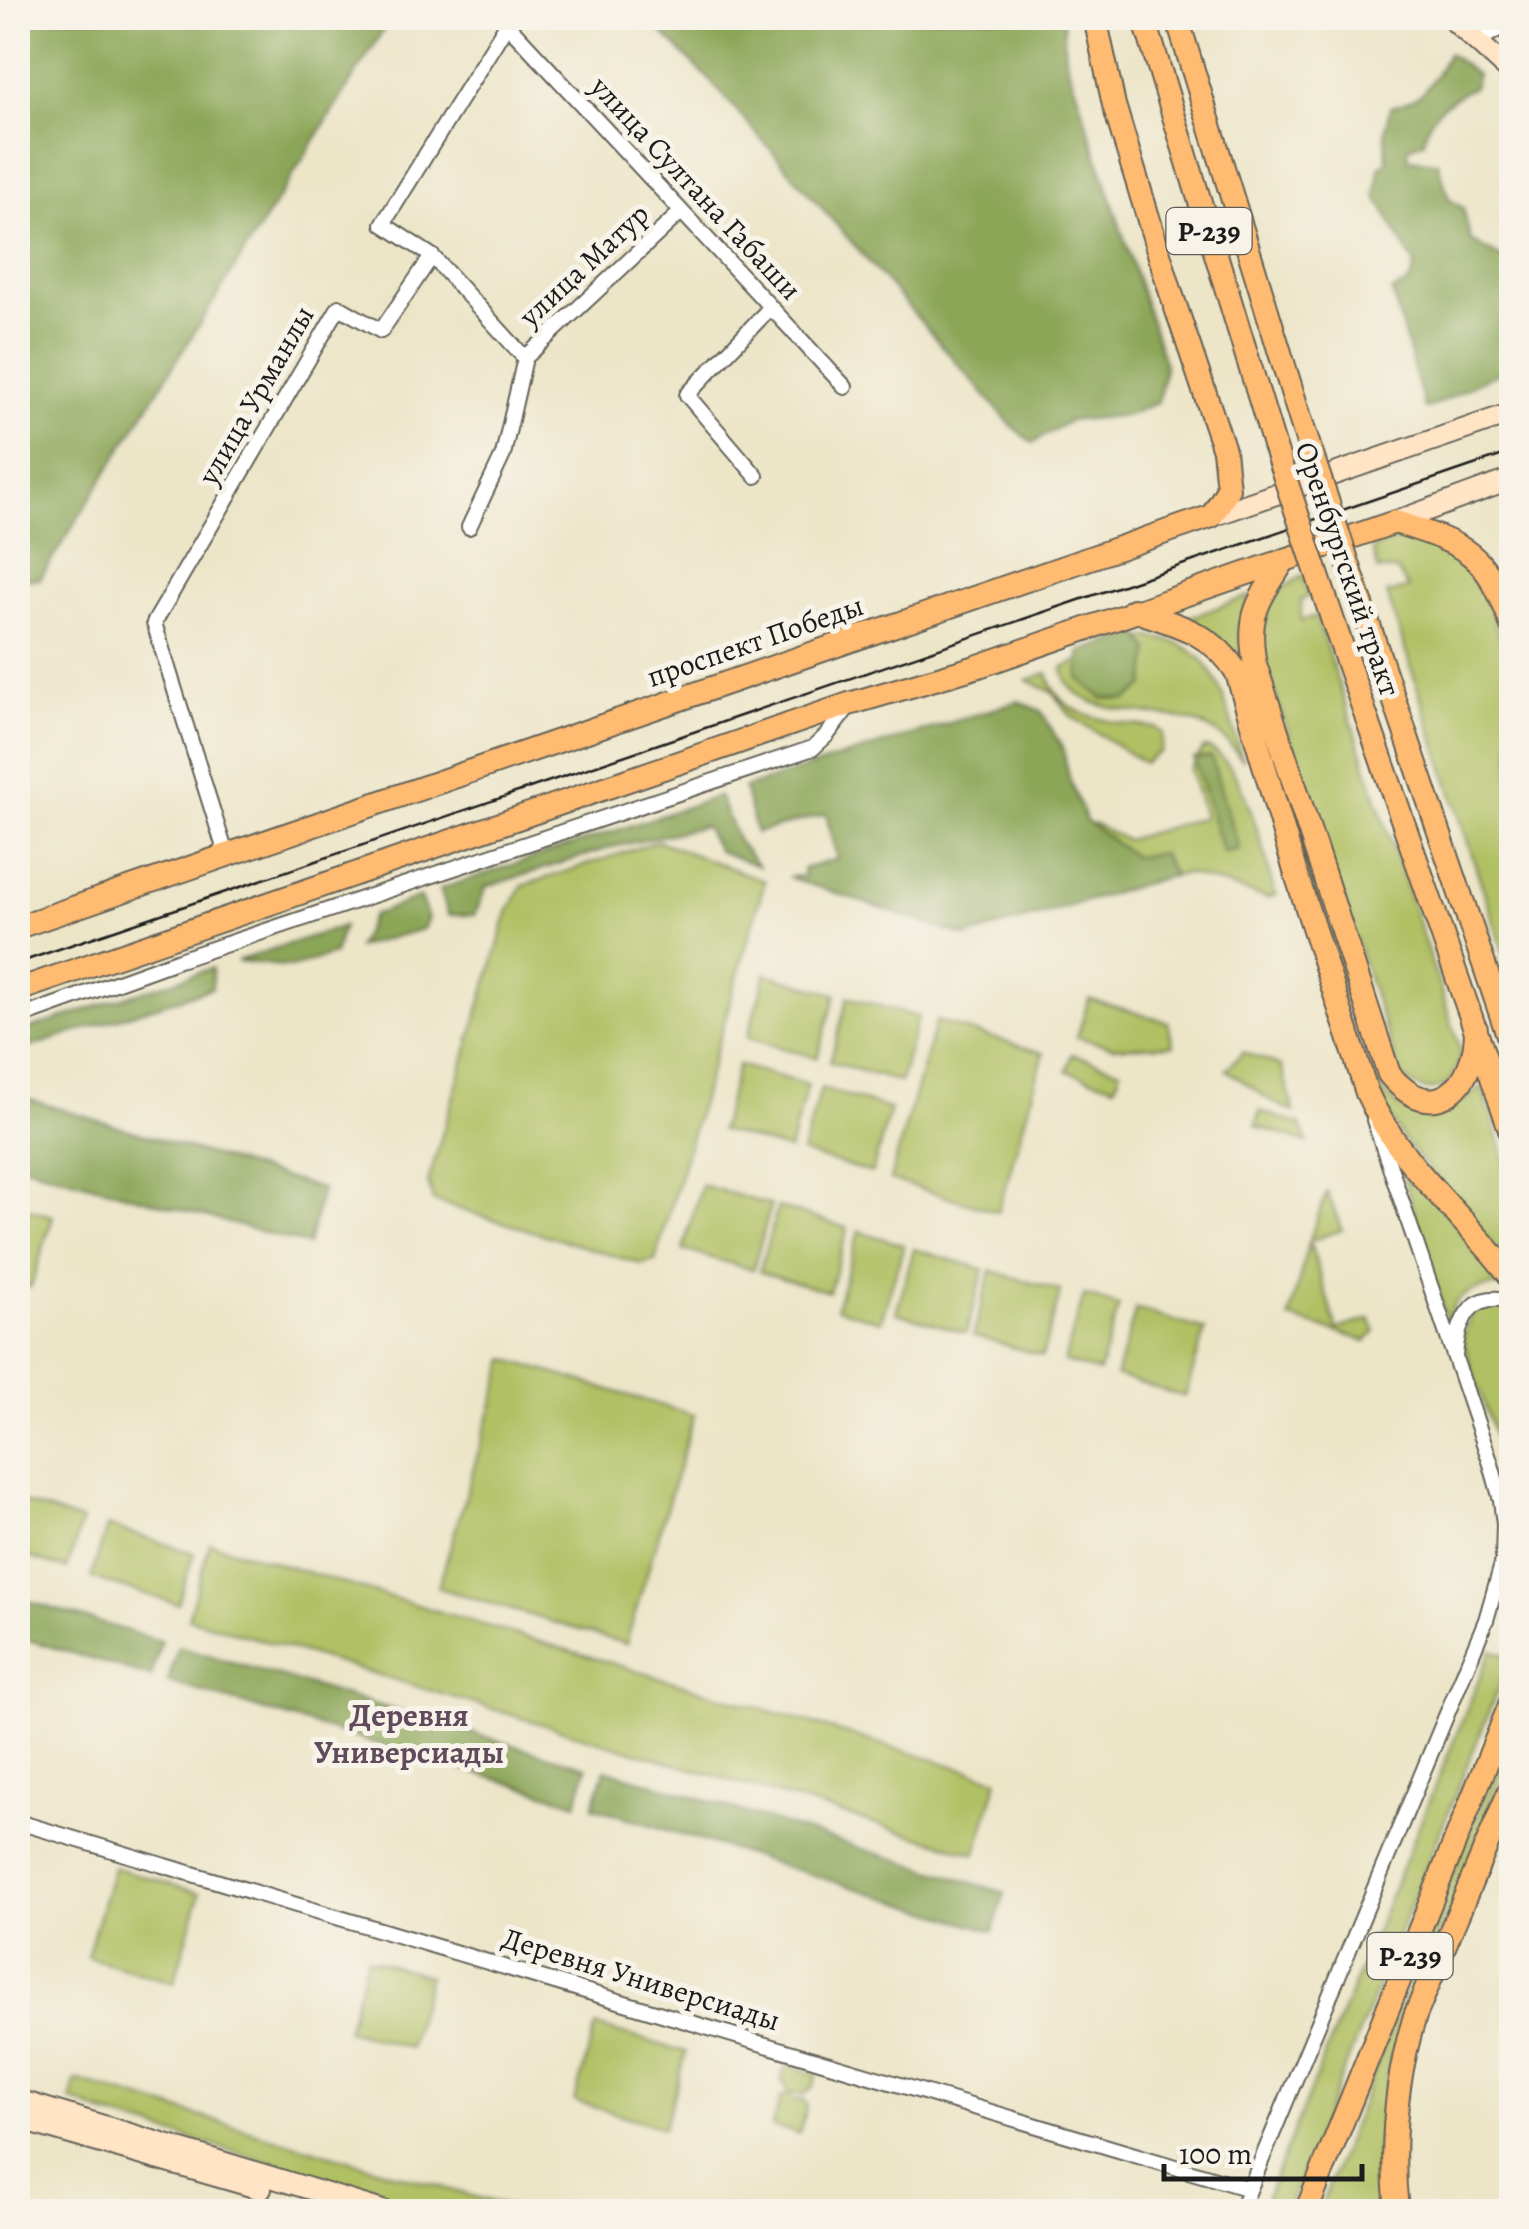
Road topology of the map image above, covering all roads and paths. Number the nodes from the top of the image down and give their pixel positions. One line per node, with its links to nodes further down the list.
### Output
1 (1095, 18): 16 (main road)
2 (1144, 18): 29 (main road, Оренбургский тракт / Р-239, bridge)
3 (1177, 18): 26 (main road, Оренбургский тракт / Р-239, bridge)
4 (1450, 18): 6 (main road)
5 (1512, 23): 6 (street)
6 (1476, 41): 7 (main road)
7 (1512, 73)
8 (681, 212): 9 (street, улица Султана Габаши); 10 (street, улица Султана Габаши); 11 (street, улица Матур)
9 (432, 256): 11 (street, улица Матур); 23 (street, улица Урманлы)
10 (769, 308): 12 (street, улица Султана Габаши); 14 (street)
11 (525, 358): 18 (street, улица Матур)
12 (845, 388)
13 (1512, 413): 16 (main road, проспект Победы)
14 (756, 476)
15 (1512, 479): 17 (main road)
16 (1212, 516): 23 (main road, проспект Победы)
17 (1395, 522): 19 (main road); 21 (main road)
18 (468, 526)
19 (1283, 562): 20 (main road); 29 (main road)
20 (1134, 610): 22 (main road); 31 (main road)
21 (1512, 626)
22 (849, 704): 25 (main road); 27 (street)
23 (226, 854): 24 (main road, проспект Победы)
24 (18, 927)
25 (18, 990)
26 (1495, 998): 28 (main road); 30 (main road, Оренбургский тракт / Р-239)
27 (18, 1018)
28 (1512, 1025)
29 (1476, 1028): 32 (main road, Оренбургский тракт / Р-239)
30 (1512, 1046)
31 (1367, 1093): 33 (main road); 35 (street)
32 (1512, 1135)
33 (1512, 1278)
34 (1512, 1301): 35 (street)
35 (1454, 1362): 42 (street)
36 (1512, 1700): 46 (main road, Р-239)
37 (1512, 1785): 47 (main road, Р-239)
38 (18, 1822): 42 (street, Деревня Универсиады)
39 (18, 2100): 41 (main road)
40 (18, 2119): 41 (main road)
41 (145, 2147): 43 (main road); 44 (main road)
42 (1249, 2189): 45 (street)
43 (338, 2212)
44 (386, 2212)
45 (1240, 2212)
46 (1306, 2212)
47 (1397, 2212)

